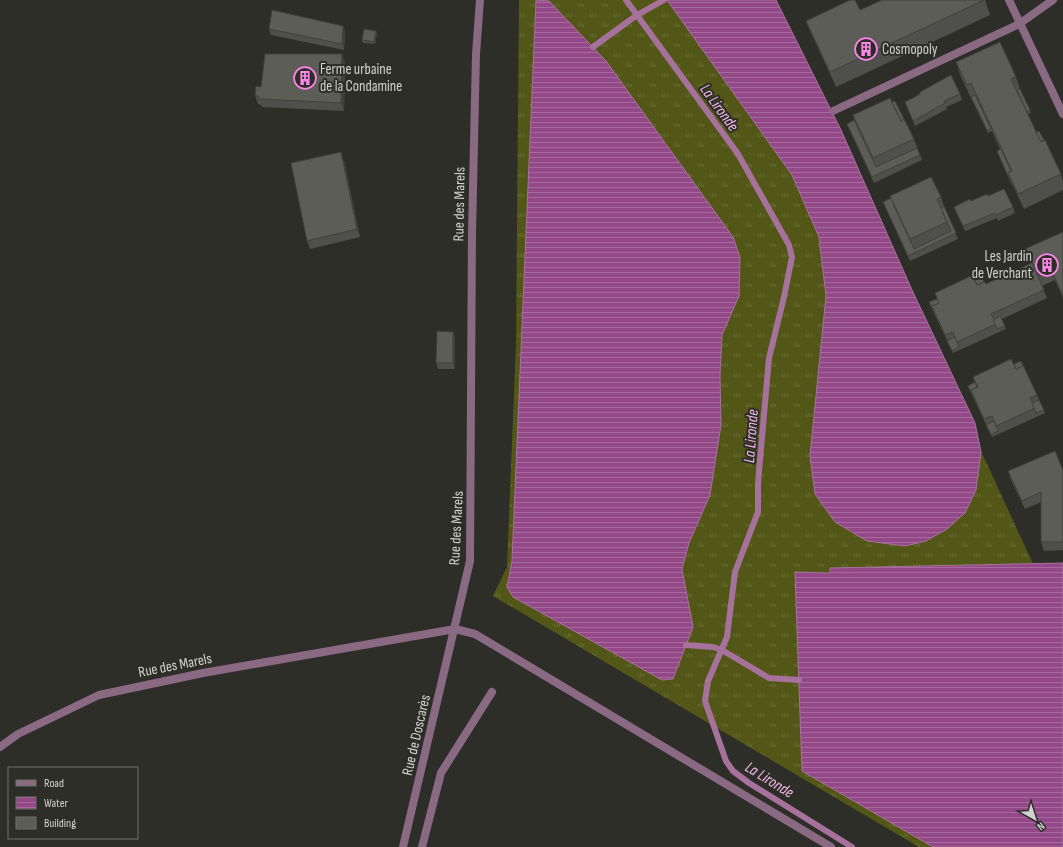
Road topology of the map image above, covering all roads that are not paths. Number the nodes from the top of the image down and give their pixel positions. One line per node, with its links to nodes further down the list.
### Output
1 (480, 0): 7 (street, Rue des Marels)
2 (1009, 0): 4 (street)
3 (1053, 0): 4 (street)
4 (1019, 24): 5 (street); 6 (street)
5 (833, 112)
6 (1063, 114)
7 (455, 629): 9 (street, Rue des Marels); 10 (street, Rue de Doscarès); 12 (street)
8 (492, 692): 11 (street)
9 (0, 747)
10 (403, 847)
11 (422, 847)
12 (831, 847)

